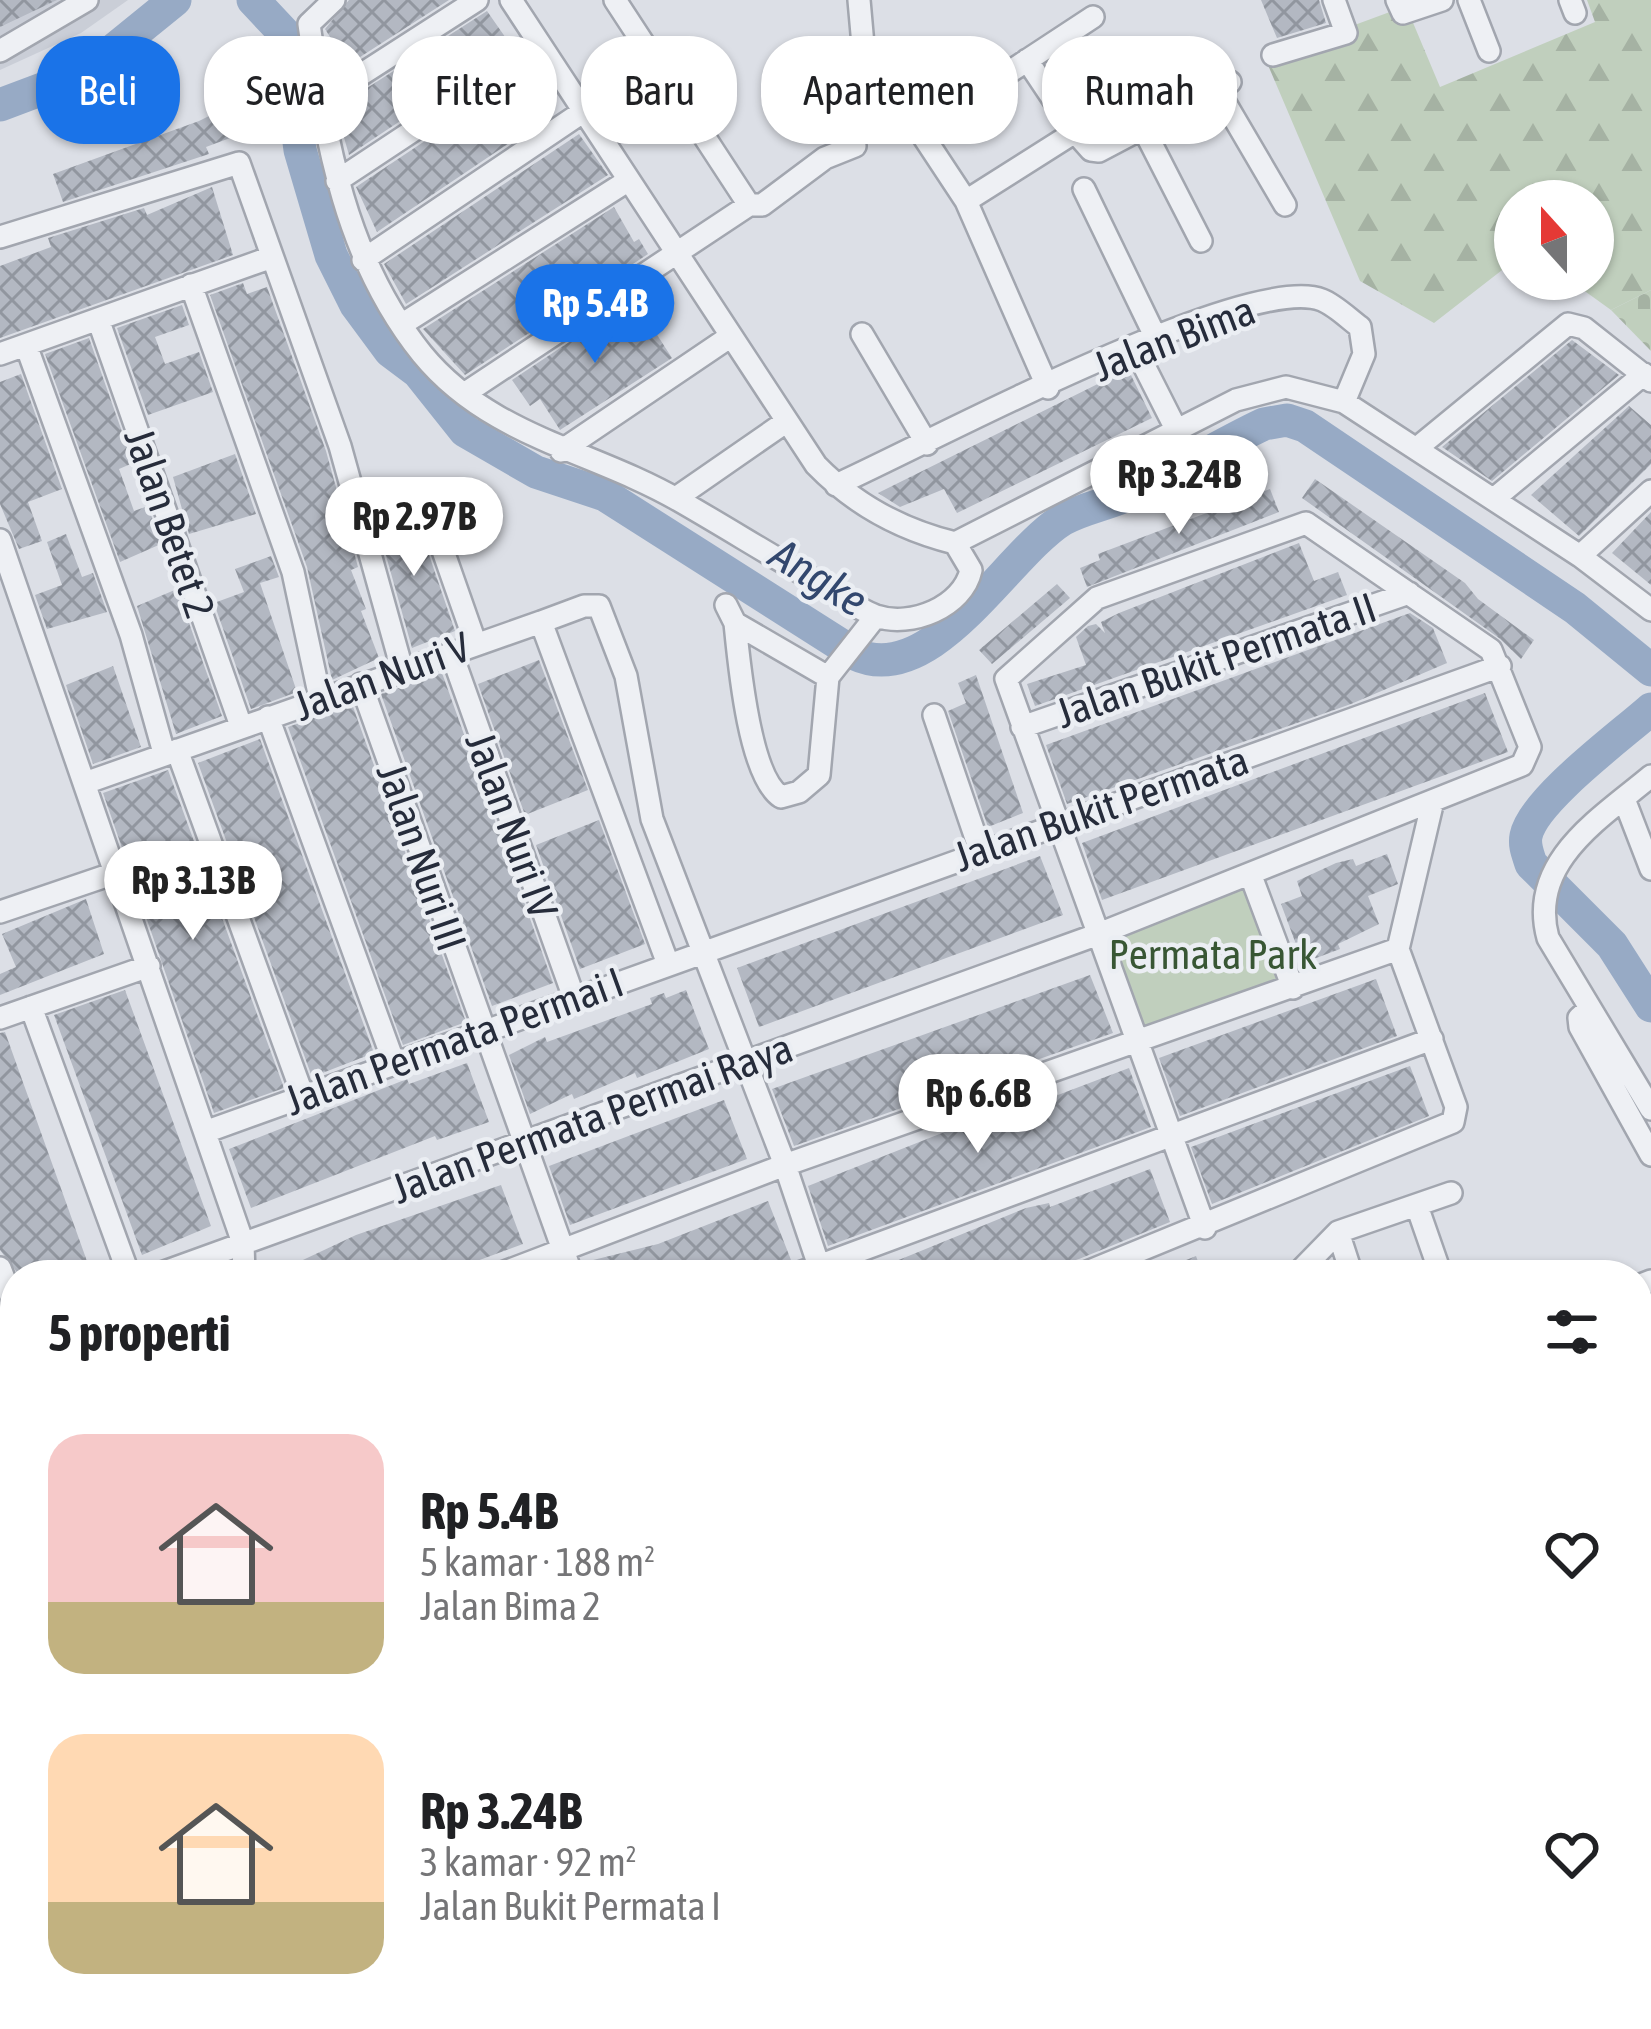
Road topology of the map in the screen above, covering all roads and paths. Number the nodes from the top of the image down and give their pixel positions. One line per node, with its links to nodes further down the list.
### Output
1 (87, 0): 14 (street)
2 (334, 0): 12 (street)
3 (477, 0): 19 (street)
4 (511, 0): 13 (street)
5 (615, 0): 35 (street)
6 (859, 0): 34 (street)
7 (1334, 0): 16 (street)
8 (1397, 0): 9 (street)
9 (1442, 0)
10 (1469, 0): 15 (street)
11 (1093, 17): 17 (street)
12 (311, 36)
13 (534, 36)
14 (1, 50)
15 (1489, 51)
16 (1273, 55)
17 (1027, 60): 18 (street); 21 (street)
18 (1018, 66)
19 (368, 70)
20 (557, 70): 22 (street)
21 (1042, 82)
22 (581, 106)
23 (1237, 112): 36 (street)
24 (581, 113): 41 (street)
25 (329, 144): 32 (street)
26 (393, 144): 32 (street)
27 (606, 144): 31 (street)
28 (1057, 144): 34 (street)
29 (1151, 144): 38 (street)
30 (855, 146): 35 (street)
31 (629, 180): 39 (street); 44 (street)
32 (337, 181): 41 (street)
33 (1084, 189): 47 (street)
34 (966, 201): 52 (street)
35 (749, 205): 39 (street)
36 (1286, 205)
37 (0, 237): 40 (street)
38 (1201, 241)
39 (677, 254): 46 (street); 53 (street)
40 (272, 257): 42 (street); 76 (street)
41 (363, 260): 44 (street)
42 (191, 285): 43 (street); 79 (street)
43 (98, 319): 48 (street); 82 (street, Jalan Betet 2)
44 (401, 325): 53 (street)
45 (862, 334): 57 (street)
46 (731, 336): 55 (street); 59 (street)
47 (1156, 338): 49 (street, Jalan Bima); 54 (street, Jalan Bima)
48 (26, 345): 50 (street); 84 (street)
49 (1135, 348): 52 (street, Jalan Bima); 56 (street)
50 (0, 354)
51 (1647, 377): 58 (street); 63 (street)
52 (1048, 388): 57 (street, Jalan Bima)
53 (464, 394): 59 (street)
54 (1344, 402): 56 (street); 58 (street)
55 (787, 421): 60 (street); 62 (street)
56 (1177, 431): 66 (street)
57 (927, 444): 60 (street, Jalan Bima)
58 (1418, 448): 63 (street)
59 (561, 452): 62 (street)
60 (836, 485): 66 (street)
61 (1651, 491): 67 (street)
62 (676, 498): 72 (street)
63 (1495, 498): 67 (street)
64 (427, 505): 73 (street)
65 (0, 540): 68 (street)
66 (955, 543): 72 (street)
67 (1580, 556): 70 (street)
68 (4, 565): 86 (street)
69 (1409, 593): 75 (street); 83 (street, Jalan Bukit Permata II); 83 (street)
70 (1651, 610)
71 (541, 622): 73 (street, Jalan Nuri V); 97 (street, Jalan Nuri V); 98 (street)
72 (872, 624): 77 (street)
73 (476, 643): 74 (street, Jalan Nuri V)
74 (451, 652): 76 (street, Jalan Nuri V); 101 (street, Jalan Nuri IV)
75 (1500, 667): 88 (street, Jalan Permata Permai Raya); 89 (street, Jalan Bukit Permata)
76 (402, 668): 78 (street, Jalan Nuri V)
77 (833, 670): 77 (street)
78 (361, 684): 79 (street, Jalan Nuri V); 105 (street, Jalan Nuri III)
79 (320, 698): 81 (street, Jalan Nuri V)
80 (934, 715): 90 (street)
81 (268, 717): 82 (street, Jalan Nuri V); 109 (street)
82 (241, 726): 84 (street, Jalan Nuri V)
83 (1022, 727): 89 (street)
84 (171, 751): 86 (street, Jalan Nuri V); 110 (street)
85 (1651, 776): 87 (street)
86 (85, 783): 92 (street)
87 (1624, 799): 91 (street); 103 (street)
88 (1432, 805): 93 (street, Jalan Permata Permai Raya); 96 (street)
89 (1057, 824): 90 (street, Jalan Bukit Permata); 95 (street)
90 (980, 850): 97 (street, Jalan Bukit Permata)
91 (1651, 869)
92 (116, 873): 94 (street); 99 (street)
93 (1251, 876): 95 (street, Jalan Permata Permai Raya); 100 (street)
94 (0, 913)
95 (1096, 935): 107 (street); 108 (street, Jalan Permata Permai Raya)
96 (1398, 949): 100 (street); 106 (street)
97 (703, 950): 98 (street, Jalan Permata Permai I); 108 (street)
98 (668, 964): 101 (street, Jalan Permata Permai I)
99 (149, 966): 102 (street); 112 (street)
100 (1293, 988): 107 (street)
101 (574, 998): 105 (street, Jalan Permata Permai I)
102 (31, 1007): 104 (street); 123 (street)
103 (1589, 1009): 111 (street); 115 (street)
104 (0, 1018)
105 (484, 1030): 109 (street, Jalan Permata Permai I); 114 (street, Jalan Nuri III)
106 (1432, 1039): 113 (street); 119 (street)
107 (1137, 1043): 113 (street); 116 (street)
108 (746, 1062): 114 (street, Jalan Permata Permai Raya); 116 (street)
109 (394, 1063): 110 (street, Jalan Permata Permai I)
110 (302, 1096): 112 (street, Jalan Permata Permai I)
111 (1651, 1109)
112 (205, 1132): 121 (street)
113 (1170, 1136): 119 (street); 129 (street)
114 (524, 1144): 121 (street, Jalan Permata Permai Raya); 122 (street, Jalan Nuri III)
115 (1651, 1155)
116 (785, 1165): 122 (street); 128 (street)
117 (1451, 1193): 118 (street)
118 (1417, 1206): 120 (street); 133 (street)
119 (1205, 1228): 130 (street)
120 (1338, 1232): 131 (street); 132 (street)
121 (243, 1243): 124 (street, Jalan Permata Permai Raya); 125 (street)
122 (563, 1251): 126 (street); 127 (street, Jalan Nuri III)
123 (124, 1260)
124 (197, 1260)
125 (244, 1260)
126 (538, 1260)
127 (566, 1260)
128 (816, 1260)
129 (849, 1260)
130 (1120, 1260)
131 (1311, 1260)
132 (1347, 1260)
133 (1436, 1260)

